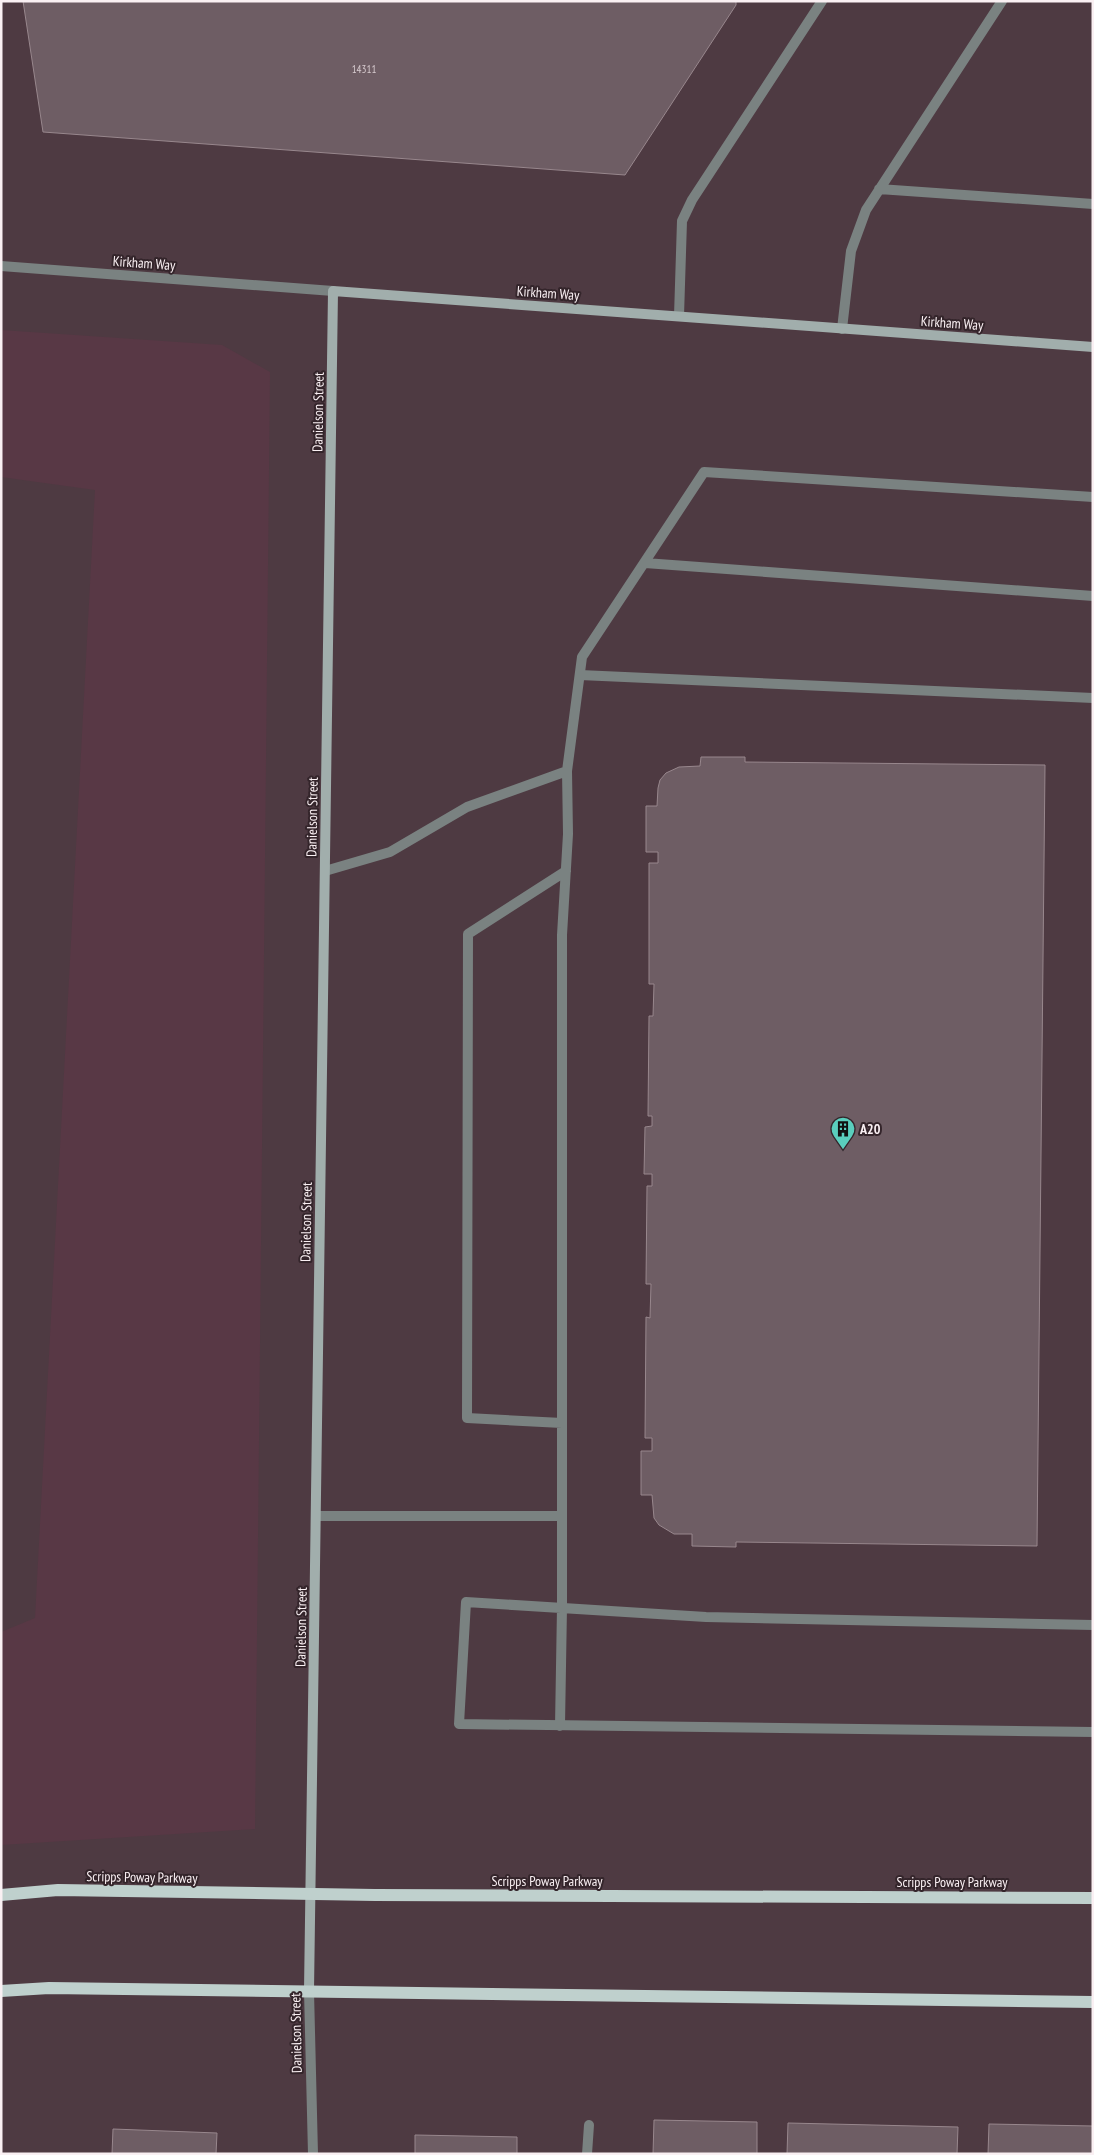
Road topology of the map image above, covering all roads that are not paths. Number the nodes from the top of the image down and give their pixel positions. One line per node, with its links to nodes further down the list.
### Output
1 (822, 1): 7 (street)
2 (1002, 1): 3 (street)
3 (879, 189): 4 (street); 8 (street)
4 (1093, 204)
5 (1, 266): 6 (street, Kirkham Way)
6 (333, 291): 7 (main road, Kirkham Way); 16 (main road, Danielson Street)
7 (679, 316): 8 (main road, Kirkham Way)
8 (842, 329): 9 (main road, Kirkham Way)
9 (1093, 347)
10 (1093, 497): 11 (street)
11 (645, 563): 12 (street); 13 (street)
12 (1093, 596)
13 (580, 675): 14 (street); 15 (street)
14 (1093, 698)
15 (567, 771): 16 (street); 17 (street)
16 (325, 871): 19 (main road, Danielson Street)
17 (566, 871): 18 (street); 18 (street)
18 (562, 1423): 20 (street)
19 (316, 1516): 20 (street); 25 (main road, Danielson Street)
20 (562, 1516): 21 (street)
21 (562, 1608): 22 (street); 23 (street); 23 (street)
22 (1093, 1625)
23 (560, 1726): 24 (street)
24 (1093, 1732)
25 (310, 1894): 26 (main road, Scripps Poway Parkway); 27 (main road, Scripps Poway Parkway); 29 (main road, Danielson Street)
26 (1, 1895)
27 (1093, 1898)
28 (1, 1991): 29 (main road)
29 (309, 1991): 30 (main road); 32 (street, Danielson Street)
30 (1093, 2002)
31 (589, 2125): 33 (street)
32 (313, 2154)
33 (587, 2154)

